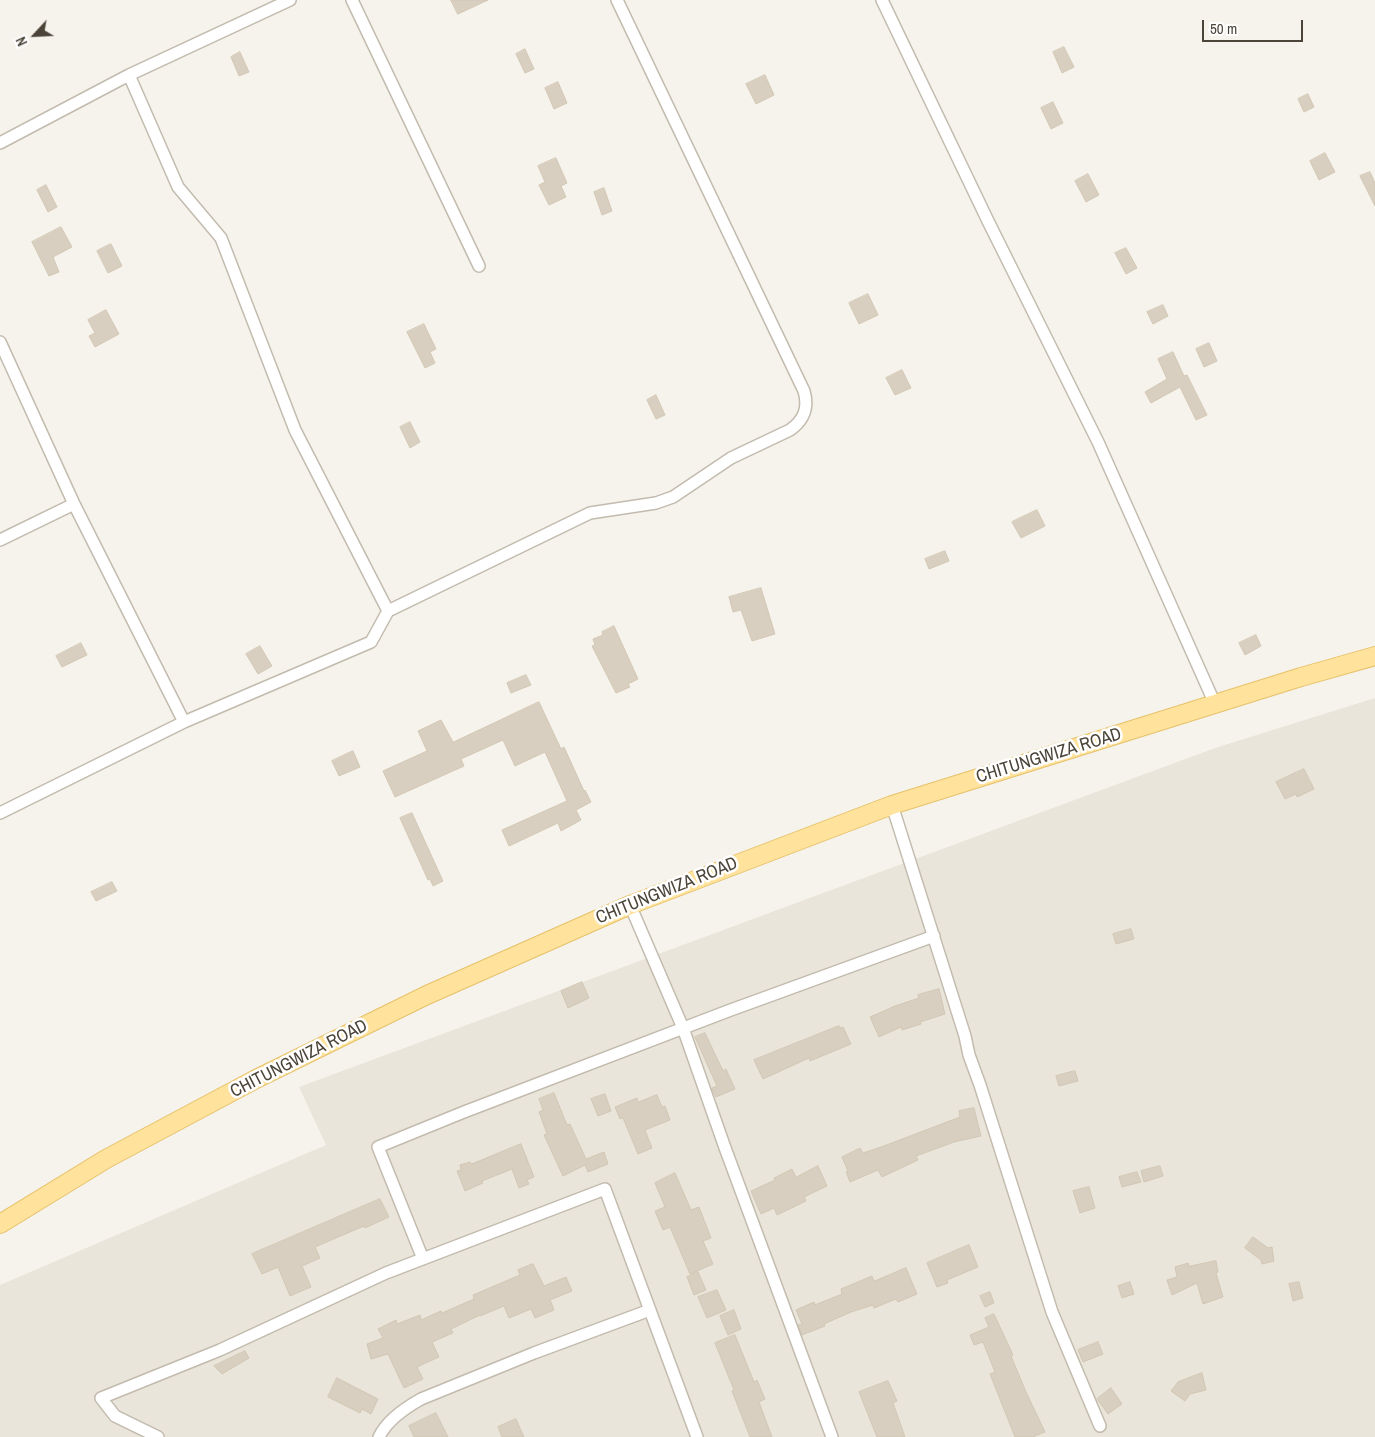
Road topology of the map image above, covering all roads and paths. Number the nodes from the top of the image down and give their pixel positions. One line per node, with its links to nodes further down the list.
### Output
1 (290, 0): 5 (street)
2 (352, 0): 7 (street)
3 (617, 0): 11 (street)
4 (882, 0): 13 (street)
5 (129, 75): 6 (street); 11 (street)
6 (0, 143)
7 (479, 266)
8 (0, 342): 9 (street)
9 (74, 504): 10 (street); 14 (street)
10 (0, 540)
11 (388, 612): 14 (street)
12 (1375, 656): 13 (main road, CHITUNGWIZA ROAD)
13 (1215, 704): 15 (main road, CHITUNGWIZA ROAD)
14 (184, 722): 16 (street)
15 (892, 805): 17 (main road, CHITUNGWIZA ROAD); 18 (street)
16 (0, 813)
17 (630, 905): 19 (street); 20 (main road, CHITUNGWIZA ROAD)
18 (934, 936): 19 (street); 23 (street)
19 (683, 1028): 21 (street); 27 (street)
20 (0, 1224)
21 (423, 1259): 22 (street); 24 (street)
22 (650, 1310): 25 (street); 26 (street)
23 (1100, 1426)
24 (158, 1437)
25 (380, 1437)
26 (697, 1437)
27 (832, 1437)

